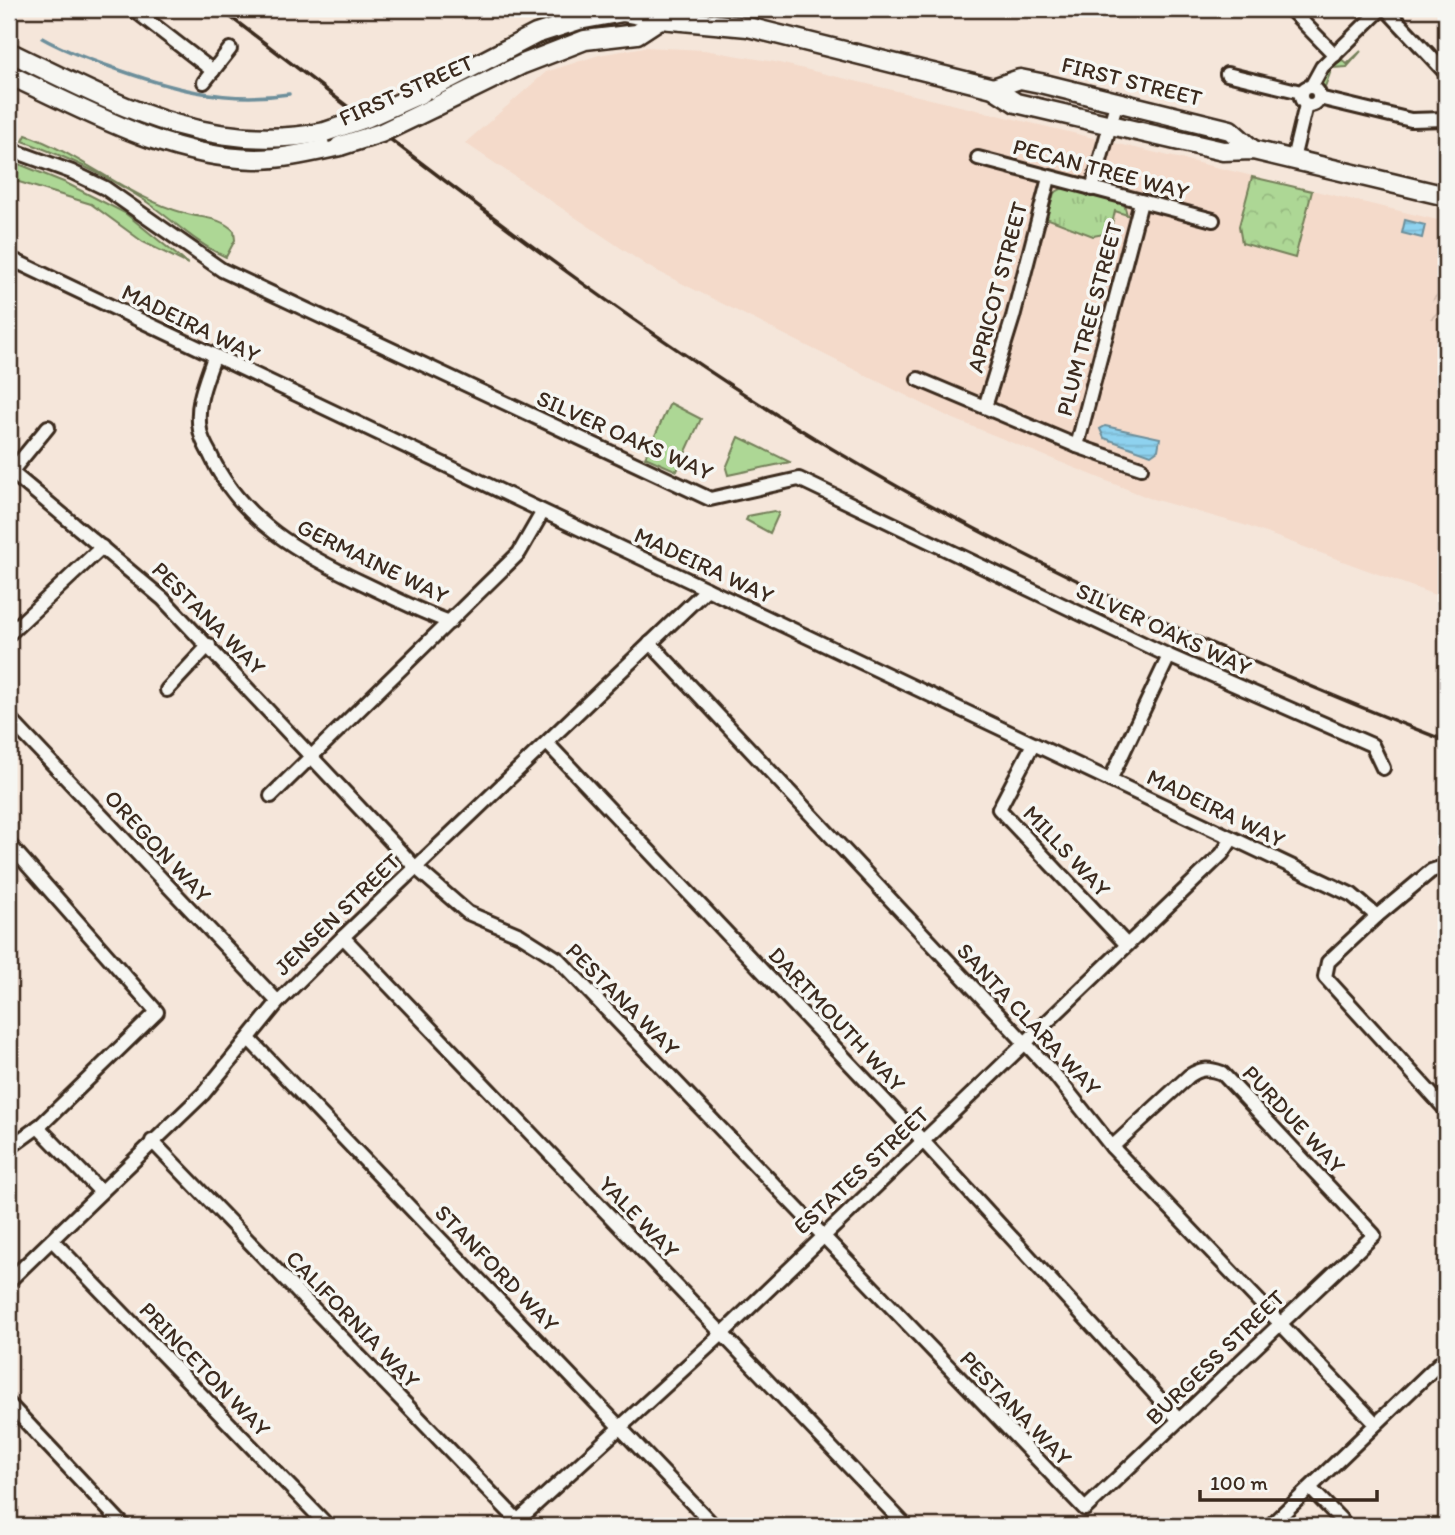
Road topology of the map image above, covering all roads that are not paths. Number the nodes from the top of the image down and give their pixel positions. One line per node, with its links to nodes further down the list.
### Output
1 (133, 9): 8 (street)
2 (1290, 9): 7 (street)
3 (1384, 9): 7 (street); 9 (street)
4 (659, 14): 6 (main road, FIRST STREET, bridge); 11 (main road, FIRST STREET, bridge); 13 (main road, FIRST STREET)
5 (230, 49): 8 (street)
6 (9, 52)
7 (1335, 55): 14 (street)
8 (213, 71): 12 (street)
9 (1446, 73)
10 (1227, 74): 14 (street)
11 (9, 75)
12 (204, 82)
13 (993, 88): 16 (main road, FIRST STREET); 19 (main road, FIRST STREET)
14 (1306, 89): 15 (street); 17 (street)
15 (1319, 99): 17 (street); 18 (street)
16 (1116, 104): 19 (street); 21 (main road, FIRST STREET)
17 (1306, 105): 23 (street)
18 (1446, 119)
19 (1111, 125): 21 (main road, FIRST STREET); 25 (street)
20 (9, 149): 44 (street, SILVER OAKS WAY)
21 (1253, 150): 23 (main road, FIRST STREET)
22 (978, 158): 24 (street, PECAN TREE WAY)
23 (1293, 159): 26 (main road, FIRST STREET)
24 (1049, 178): 25 (street, PECAN TREE WAY); 32 (street, APRICOT STREET)
25 (1092, 188): 27 (street, PECAN TREE WAY)
26 (1446, 196)
27 (1141, 202): 28 (street, PECAN TREE WAY); 34 (street, PLUM TREE STREET)
28 (1213, 220)
29 (9, 258): 30 (street, MADEIRA WAY)
30 (214, 357): 37 (street, MADEIRA WAY); 40 (street, GERMAINE WAY)
31 (918, 379): 32 (street)
32 (985, 407): 34 (street)
33 (48, 427): 36 (street)
34 (1077, 446): 35 (street)
35 (1141, 468)
36 (10, 471): 38 (street, PESTANA WAY)
37 (542, 513): 39 (street, MADEIRA WAY); 40 (street)
38 (102, 547): 41 (street); 43 (street, PESTANA WAY)
39 (707, 589): 42 (street, JENSEN STREET); 48 (street, MADEIRA WAY)
40 (450, 622): 49 (street)
41 (9, 634)
42 (650, 643): 47 (street, JENSEN STREET); 62 (street, SANTA CLARA WAY)
43 (209, 645): 45 (street); 49 (street, PESTANA WAY)
44 (1169, 656): 50 (street, SILVER OAKS WAY); 51 (street)
45 (167, 690)
46 (9, 718): 60 (street, OREGON WAY)
47 (547, 743): 56 (street, JENSEN STREET); 66 (street, DARTMOUTH WAY)
48 (1033, 744): 51 (street, MADEIRA WAY); 59 (street, MILLS WAY)
49 (312, 754): 52 (street); 56 (street, PESTANA WAY)
50 (1383, 768)
51 (1110, 780): 53 (street, MADEIRA WAY)
52 (271, 796)
53 (1232, 839): 57 (street, MADEIRA WAY); 59 (street, ESTATES STREET)
54 (9, 844): 64 (street)
55 (1446, 866): 57 (street)
56 (415, 867): 58 (street, JENSEN STREET); 71 (street, PESTANA WAY)
57 (1377, 916): 63 (street)
58 (343, 937): 60 (street, JENSEN STREET); 75 (street, YALE WAY)
59 (1127, 945): 62 (street, ESTATES STREET)
60 (278, 1002): 61 (street, JENSEN STREET)
61 (249, 1039): 65 (street, JENSEN STREET); 80 (street, STANFORD WAY)
62 (1024, 1044): 66 (street, ESTATES STREET); 67 (street, SANTA CLARA WAY)
63 (1446, 1110)
64 (38, 1127): 68 (street); 69 (street)
65 (152, 1141): 69 (street, JENSEN STREET); 83 (street, CALIFORNIA WAY)
66 (923, 1141): 71 (street, ESTATES STREET); 78 (street, DARTMOUTH WAY)
67 (1112, 1147): 70 (street, PURDUE WAY); 74 (street, SANTA CLARA WAY)
68 (9, 1148)
69 (101, 1192): 72 (street, JENSEN STREET)
70 (1374, 1234): 74 (street, BURGESS STREET)
71 (821, 1236): 75 (street, ESTATES STREET); 82 (street, PESTANA WAY)
72 (52, 1240): 73 (street, JENSEN STREET); 85 (street, PRINCETON WAY)
73 (9, 1282)
74 (1279, 1324): 78 (street, BURGESS STREET); 79 (street, SANTA CLARA WAY)
75 (722, 1334): 80 (street, ESTATES STREET); 87 (street, YALE WAY)
76 (1446, 1357): 79 (street)
77 (9, 1404): 84 (street)
78 (1179, 1420): 82 (street, BURGESS STREET)
79 (1376, 1424): 81 (street)
80 (620, 1428): 83 (street, ESTATES STREET); 86 (street, STANFORD WAY)
81 (1310, 1488): 88 (street); 89 (street)
82 (1085, 1509)
83 (517, 1524)
84 (124, 1526)
85 (328, 1526)
86 (714, 1526)
87 (906, 1526)
88 (1270, 1526)
89 (1347, 1526)

